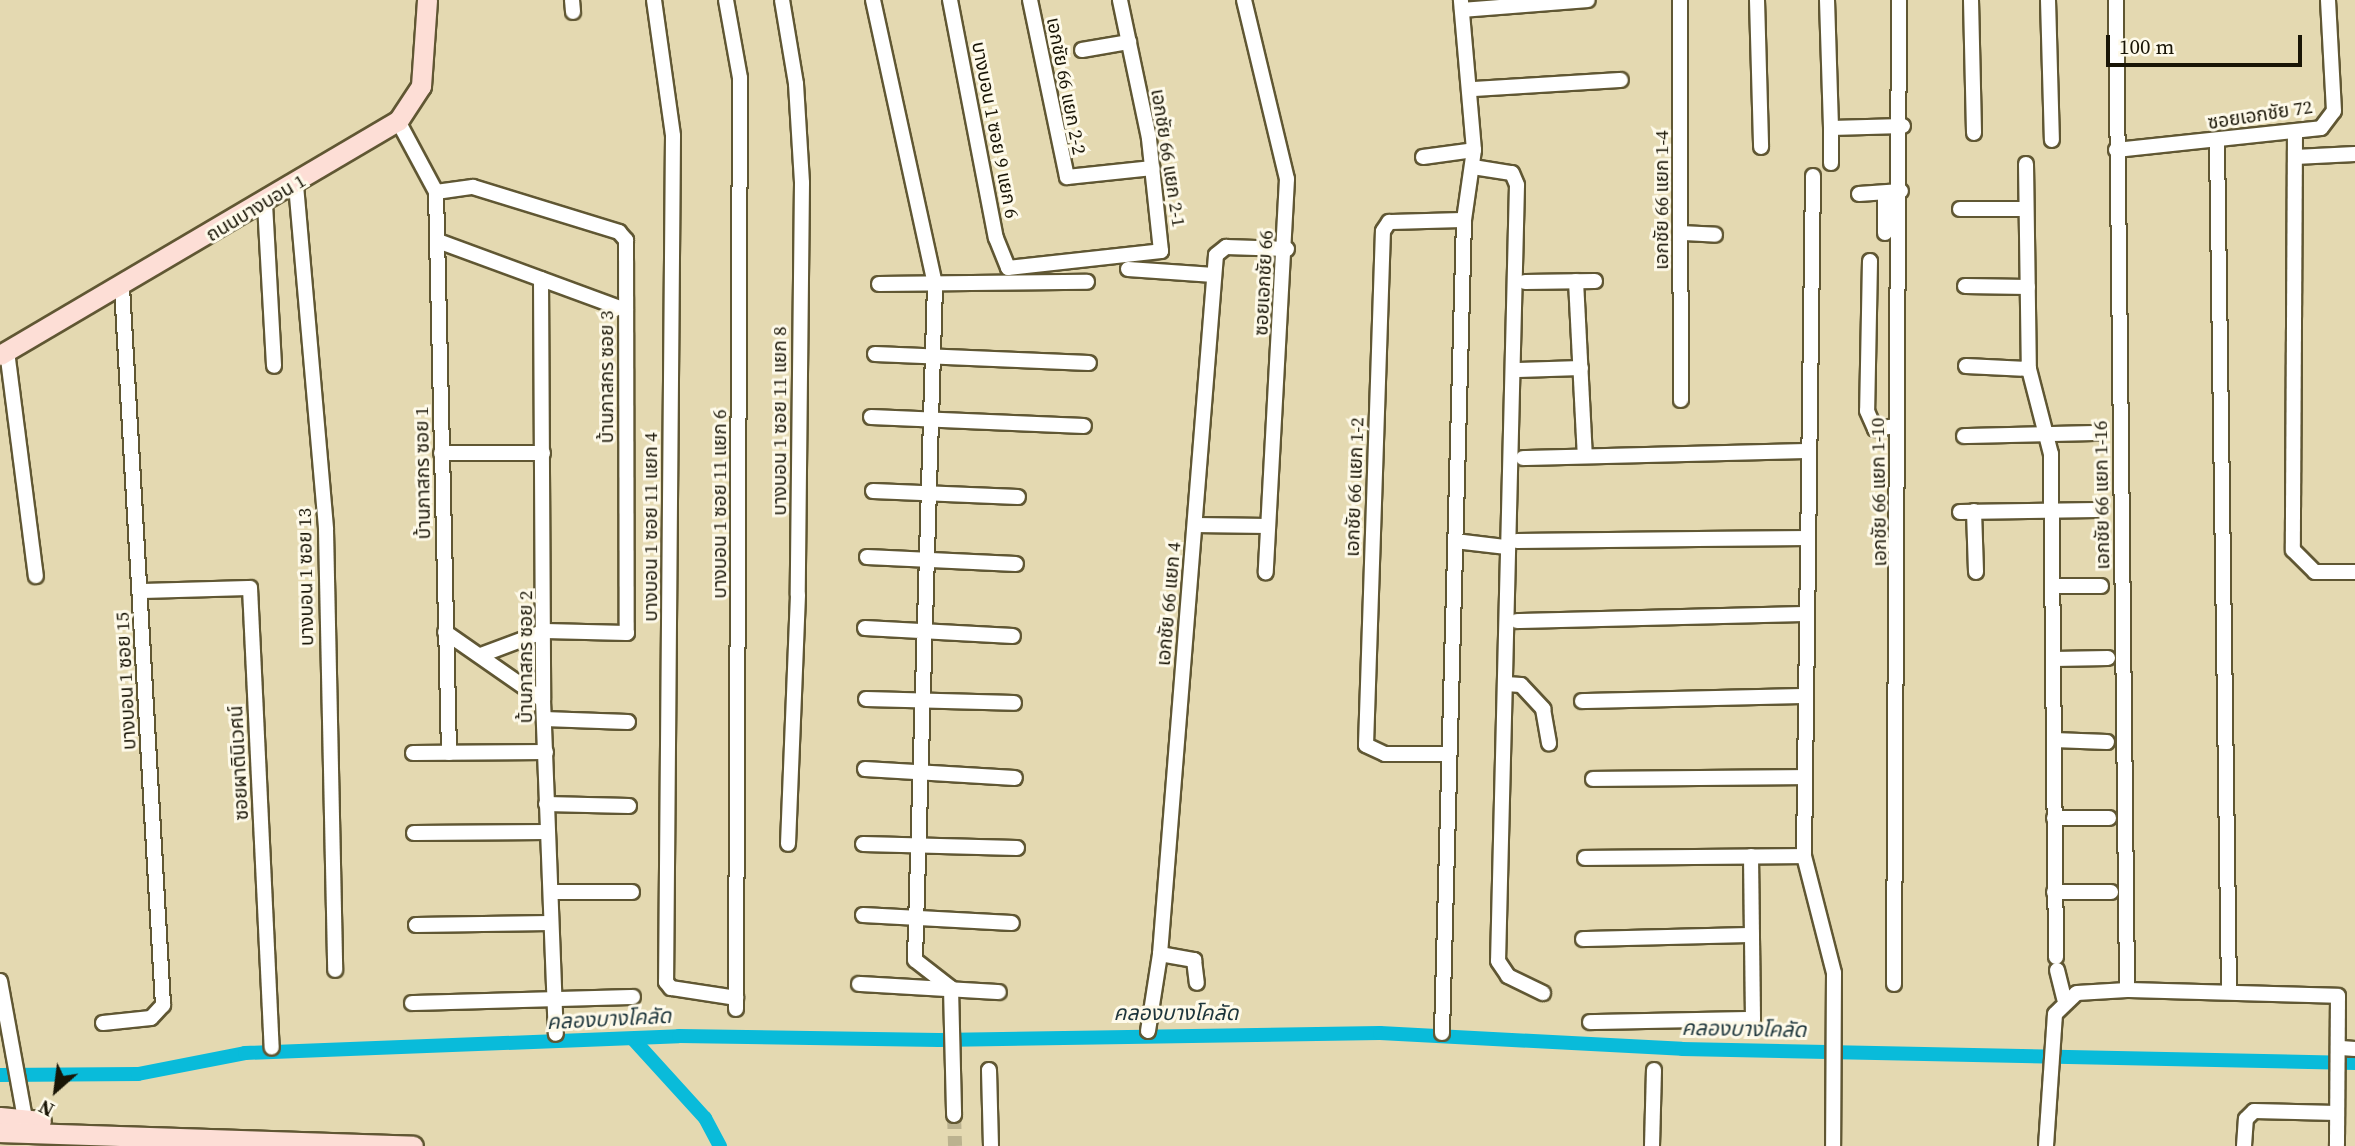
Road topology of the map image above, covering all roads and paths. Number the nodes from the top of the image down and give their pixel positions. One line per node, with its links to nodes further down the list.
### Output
1 (427, 0): 24 (main road, ถนนบางบอน 1)
2 (654, 0): 183 (street, บางบอน 1 ซอย 11 แยก 4)
3 (726, 0): 183 (street, บางบอน 1 ซอย 11 แยก 6)
4 (782, 0): 150 (street, บางบอน 1 ซอย 11 แยก 8)
5 (873, 0): 66 (street)
6 (950, 0): 57 (street, บางบอน 1 ซอย 9 แยก 6)
7 (1030, 0): 40 (street, เอกชัย 66 แยก 2-2)
8 (1120, 0): 20 (street, เอกชัย 66 แยก 2-1)
9 (1244, 0): 55 (street, ซอยเอกชัย 66)
10 (1588, 0): 19 (street)
11 (1680, 0): 51 (street, เอกชัย 66 แยก 1-4)
12 (1758, 0): 31 (street)
13 (1827, 0): 26 (street)
14 (1899, 0): 25 (street, เอกชัย 66 แยก 1-10)
15 (1971, 0): 27 (street)
16 (2048, 0): 29 (street)
17 (2116, 0): 33 (street, เอกชัย 66 แยก 1-16)
18 (2328, 0): 28 (street, ซอยเอกชัย 72)
19 (1462, 5): 23 (street)
20 (1129, 42): 21 (street); 40 (street, เอกชัย 66 แยก 2-1)
21 (1082, 50)
22 (1621, 80): 23 (street)
23 (1473, 89): 32 (street)
24 (398, 121): 42 (main road, ถนนบางบอน 1); 44 (street)
25 (1903, 126): 26 (street); 43 (street, เอกชัย 66 แยก 1-10)
26 (1831, 128): 37 (street)
27 (1974, 133)
28 (2295, 133): 30 (street, ซอยเอกชัย 72); 36 (street)
29 (2052, 140)
30 (2217, 143): 33 (street, ซอยเอกชัย 72); 177 (street)
31 (1760, 147)
32 (1474, 150): 35 (street); 39 (street)
33 (2116, 150): 175 (street, เอกชัย 66 แยก 1-16)
34 (2355, 154): 36 (street)
35 (1423, 157)
36 (2295, 157): 108 (street)
37 (1831, 163)
38 (2025, 164): 49 (street)
39 (1473, 167): 50 (street); 102 (street)
40 (1153, 168): 57 (street, เอกชัย 66 แยก 2-1)
41 (1813, 176): 88 (street)
42 (296, 185): 47 (main road, ถนนบางบอน 1); 169 (street, บางบอน 1 ซอย 13)
43 (1901, 191): 45 (street); 84 (street, เอกชัย 66 แยก 1-10)
44 (436, 192): 54 (street, บ้านภาสกร ซอย 1); 70 (street, บ้านภาสกร ซอย 3)
45 (1885, 192): 46 (street); 52 (street)
46 (1859, 194)
47 (265, 204): 68 (main road, ถนนบางบอน 1); 75 (street)
48 (1960, 209): 49 (street)
49 (2026, 209): 69 (street)
50 (1464, 220): 101 (street); 138 (street, เอกชัย 66 แยก 1-2)
51 (1682, 233): 53 (street); 80 (street, เอกชัย 66 แยก 1-4)
52 (1885, 233)
53 (1715, 235)
54 (438, 240): 60 (street); 89 (street, บ้านภาสกร ซอย 1)
55 (1287, 249): 59 (street, เอกชัย 66 แยก 4); 99 (street, ซอยเอกชัย 66)
56 (1870, 261): 84 (street)
57 (1005, 267)
58 (1128, 269): 59 (street)
59 (1214, 275): 98 (street, เอกชัย 66 แยก 4)
60 (541, 279): 70 (street); 90 (street, บ้านภาสกร ซอย 2)
61 (1576, 281): 62 (street); 64 (street); 77 (street)
62 (1595, 281)
63 (1087, 282): 66 (street)
64 (1525, 282)
65 (879, 284): 66 (street)
66 (935, 285): 73 (street)
67 (1965, 286): 69 (street)
68 (122, 287): 71 (main road, ถนนบางบอน 1); 112 (street, บางบอน 1 ซอย 15)
69 (2028, 287): 78 (street)
70 (626, 310): 116 (street, บ้านภาสกร ซอย 3)
71 (4, 353): 109 (street)
72 (875, 354): 73 (street)
73 (934, 357): 74 (street); 82 (street)
74 (1089, 363)
75 (274, 366)
76 (1966, 366): 78 (street)
77 (1581, 368): 79 (street); 91 (street)
78 (2029, 369): 85 (street)
79 (1518, 370)
80 (1681, 400)
81 (871, 417): 82 (street)
82 (932, 421): 83 (street); 94 (street)
83 (1084, 426)
84 (1897, 426): 173 (street, เอกชัย 66 แยก 1-10)
85 (2049, 432): 86 (street); 87 (street); 96 (street)
86 (2098, 433)
87 (1964, 436)
88 (1809, 451): 91 (street); 100 (street)
89 (442, 453): 90 (street); 118 (street, บ้านภาสกร ซอย 1)
90 (543, 453): 116 (street, บ้านภาสกร ซอย 2)
91 (1585, 456): 92 (street)
92 (1523, 458)
93 (873, 491): 94 (street)
94 (929, 494): 95 (street); 104 (street)
95 (1018, 498)
96 (2052, 509): 97 (street); 107 (street); 110 (street)
97 (2097, 510)
98 (1195, 525): 99 (street); 168 (street, เอกชัย 66 แยก 4)
99 (1268, 526): 106 (street, ซอยเอกชัย 66)
100 (1808, 538): 102 (street); 113 (street)
101 (1455, 541): 102 (street); 138 (street)
102 (1511, 544): 123 (street)
103 (867, 557): 104 (street)
104 (927, 559): 105 (street); 117 (street)
105 (1016, 564)
106 (1266, 572)
107 (1976, 572)
108 (2355, 572)
109 (36, 576)
110 (2056, 586): 111 (street); 122 (street)
111 (2101, 586)
112 (141, 591): 187 (street, บางบอน 1 ซอย 15); 191 (street, ซอยผาตินิเวศน์)
113 (1807, 614): 114 (street); 124 (street)
114 (1517, 621)
115 (865, 628): 117 (street)
116 (545, 631): 120 (street); 126 (street, บ้านภาสกร ซอย 2)
117 (925, 631): 119 (street); 127 (street)
118 (444, 632): 120 (street); 137 (street, บ้านภาสกร ซอย 1)
119 (1013, 636)
120 (481, 655): 126 (street)
121 (2108, 658): 122 (street)
122 (2054, 659): 132 (street)
123 (1506, 684): 134 (street); 178 (street)
124 (1806, 696): 128 (street); 141 (street)
125 (866, 699): 127 (street)
126 (543, 700): 130 (street, บ้านภาสกร ซอย 2)
127 (923, 701): 129 (street); 140 (street)
128 (1582, 701)
129 (1014, 703)
130 (544, 719): 131 (street); 135 (street, บ้านภาสกร ซอย 2)
131 (628, 722)
132 (2054, 740): 133 (street); 146 (street)
133 (2107, 742)
134 (1549, 744)
135 (546, 752): 137 (street); 144 (street, บ้านภาสกร ซอย 2)
136 (413, 753): 137 (street)
137 (449, 753)
138 (1449, 754): 189 (street)
139 (865, 769): 140 (street)
140 (921, 771): 142 (street); 152 (street)
141 (1805, 777): 143 (street); 155 (street)
142 (1015, 778)
143 (1593, 779)
144 (546, 804): 145 (street); 148 (street, บ้านภาสกร ซอย 2)
145 (629, 806)
146 (2054, 818): 147 (street); 159 (street)
147 (2109, 818)
148 (546, 832): 149 (street); 157 (street, บ้านภาสกร ซอย 2)
149 (414, 834)
150 (788, 844)
151 (863, 844): 152 (street)
152 (918, 847): 153 (street); 162 (street)
153 (1017, 848)
154 (1751, 856): 155 (street); 156 (street); 166 (street)
155 (1804, 856): 204 (street)
156 (1585, 858)
157 (551, 892): 158 (street); 163 (street, บ้านภาสกร ซอย 2)
158 (632, 892)
159 (2054, 892): 160 (street); 181 (street)
160 (2111, 892)
161 (863, 915): 162 (street)
162 (916, 917): 164 (street); 174 (street)
163 (550, 922): 165 (street); 179 (street, บ้านภาสกร ซอย 2)
164 (1012, 923)
165 (416, 925)
166 (1752, 935): 167 (street); 186 (street)
167 (1583, 939)
168 (1160, 954): 171 (street); 188 (street, เอกชัย 66 แยก 4)
169 (335, 970)
170 (0, 981): 198 (street)
171 (1197, 983)
172 (859, 984): 174 (street)
173 (1894, 984)
174 (951, 988): 176 (street); 196 (street)
175 (2127, 990): 177 (street); 181 (street)
176 (999, 992)
177 (2229, 992): 185 (street)
178 (1543, 993)
179 (555, 997): 180 (street); 182 (street); 190 (street, บ้านภาสกร ซอย 2)
180 (633, 998)
181 (2064, 999): 205 (street)
182 (412, 1003)
183 (736, 1004)
184 (2355, 1012): 185 (street)
185 (2340, 1019): 192 (street)
186 (1590, 1022)
187 (103, 1023)
188 (1148, 1031)
189 (1442, 1033)
190 (556, 1034)
191 (272, 1047)
192 (2345, 1050): 195 (street)
193 (989, 1070): 202 (street)
194 (1654, 1070): 203 (street)
195 (2337, 1113): 206 (street); 207 (street)
196 (954, 1115)
197 (0, 1117): 198 (main road)
198 (25, 1119): 200 (main road)
199 (0, 1132): 200 (main road)
200 (121, 1133): 201 (main road)
201 (412, 1146)
202 (991, 1146)
203 (1652, 1146)
204 (1833, 1146)
205 (2046, 1146)
206 (2244, 1146)
207 (2337, 1146)

